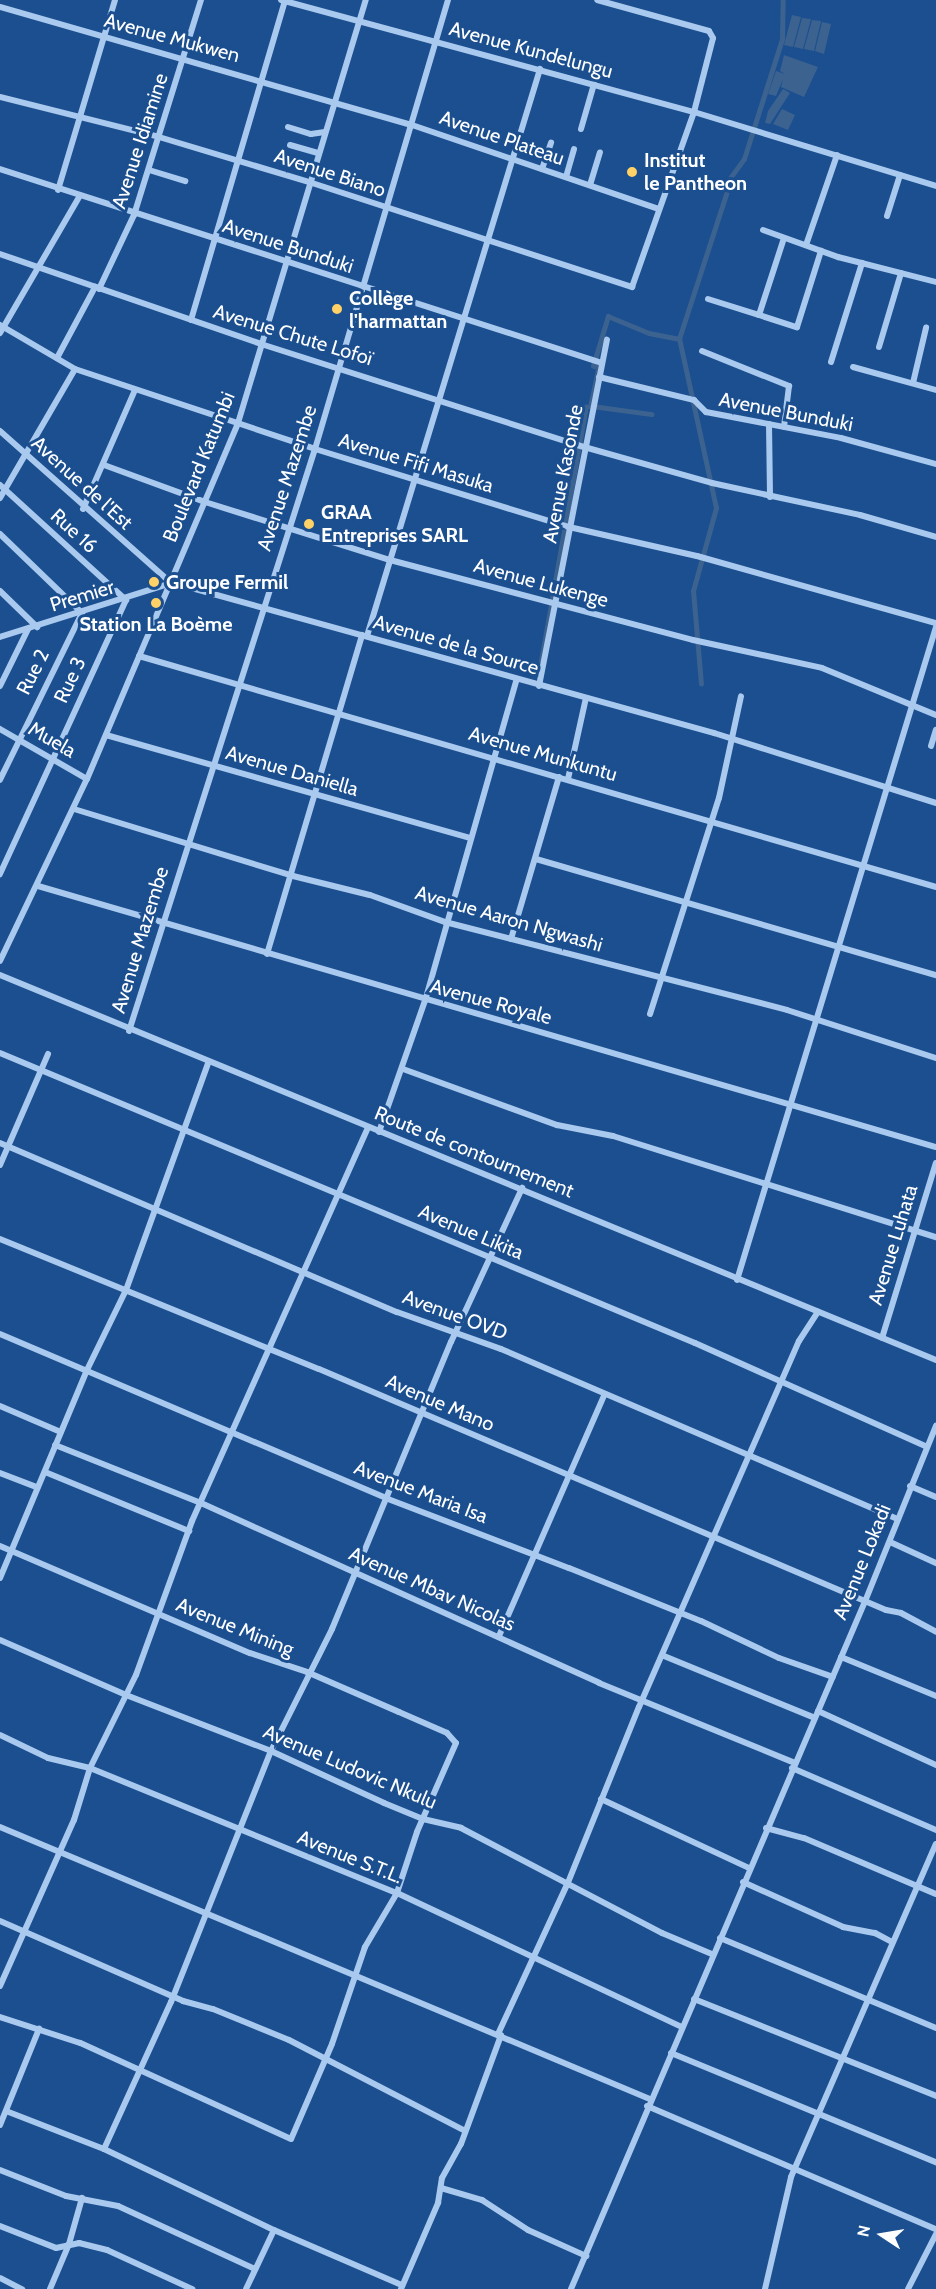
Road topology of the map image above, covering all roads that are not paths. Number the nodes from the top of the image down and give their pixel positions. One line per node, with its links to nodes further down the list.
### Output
1 (115, 0): 9 (street)
2 (201, 0): 11 (street, Avenue Idiamine)
3 (284, 0): 8 (street, Avenue Kundelungu); 13 (street)
4 (366, 0): 8 (street, Boulevard Katumbi)
5 (448, 0): 10 (street, Avenue Mazembe)
6 (597, 0): 17 (street)
7 (0, 7): 9 (street, Avenue Mukwen)
8 (359, 21): 10 (street, Avenue Kundelungu); 16 (street, Boulevard Katumbi)
9 (105, 37): 11 (street, Avenue Mukwen); 18 (street)
10 (436, 41): 12 (street, Avenue Kundelungu); 19 (street, Avenue Mazembe)
11 (185, 57): 13 (street, Avenue Mukwen); 23 (street, Avenue Idiamine)
12 (540, 69): 14 (street, Avenue Kundelungu); 30 (street)
13 (262, 81): 16 (street, Avenue Mukwen); 31 (street)
14 (594, 84): 17 (street, Avenue Kundelungu); 21 (street)
15 (0, 97): 18 (street, Avenue Biano)
16 (334, 103): 19 (street, Avenue Plateau); 22 (street, Boulevard Katumbi)
17 (694, 112): 29 (street, Avenue Kundelungu); 44 (street)
18 (81, 117): 23 (street, Avenue Biano); 41 (street)
19 (412, 126): 30 (street, Avenue Plateau); 43 (street, Avenue Mazembe)
20 (288, 127): 22 (street)
21 (581, 129)
22 (325, 132): 27 (street, Boulevard Katumbi)
23 (159, 137): 31 (street, Avenue Biano); 34 (street, Avenue Idiamine)
24 (551, 143): 33 (street)
25 (290, 145): 27 (street)
26 (574, 149): 36 (street)
27 (318, 153): 38 (street, Boulevard Katumbi)
28 (600, 153): 39 (street)
29 (837, 155): 35 (street, Avenue Kundelungu); 51 (street)
30 (515, 160): 33 (street, Avenue Plateau); 50 (street)
31 (239, 162): 38 (street, Avenue Biano); 49 (street)
32 (0, 169): 41 (street, Avenue Bunduki)
33 (542, 169): 36 (street, Avenue Plateau)
34 (148, 170): 37 (street); 45 (street, Avenue Idiamine)
35 (900, 175): 40 (street, Avenue Kundelungu); 46 (street)
36 (566, 177): 39 (street, Avenue Plateau)
37 (185, 181)
38 (309, 182): 43 (street, Avenue Biano); 54 (street, Boulevard Katumbi)
39 (590, 185): 44 (street, Avenue Plateau)
40 (936, 186)
41 (58, 190): 42 (street, Avenue Bunduki)
42 (79, 197): 45 (street, Avenue Bunduki); 56 (street)
43 (387, 208): 50 (street, Avenue Biano); 59 (street, Avenue Mazembe)
44 (659, 209): 50 (street, Avenue Biano)
45 (134, 215): 49 (street, Avenue Bunduki); 60 (street, Avenue Idiamine)
46 (887, 216)
47 (763, 230): 48 (street)
48 (784, 238): 51 (street); 62 (street)
49 (215, 240): 54 (street, Avenue Bunduki); 64 (street)
50 (489, 242): 63 (street)
51 (806, 245): 52 (street)
52 (822, 251): 55 (street); 62 (street)
53 (0, 254): 56 (street, Avenue Chute Lofoï)
54 (285, 262): 59 (street, Avenue Bunduki); 68 (street, Boulevard Katumbi)
55 (862, 263): 57 (street); 73 (street)
56 (38, 268): 60 (street, Avenue Chute Lofoï); 65 (street)
57 (902, 273): 58 (street); 69 (street)
58 (936, 282)
59 (362, 287): 63 (street, Avenue Bunduki); 74 (street, Avenue Mazembe)
60 (97, 288): 64 (street, Avenue Chute Lofoï); 71 (street, Avenue Idiamine)
61 (708, 299): 62 (street)
62 (759, 315)
63 (465, 319): 72 (street, Avenue Bunduki); 81 (street)
64 (191, 320): 68 (street, Avenue Chute Lofoï)
65 (1, 328): 71 (street, Avenue Fifi Masuka)
66 (926, 328): 78 (street)
67 (607, 340): 72 (street, Avenue Kasonde)
68 (261, 344): 74 (street, Avenue Chute Lofoï); 82 (street, Boulevard Katumbi)
69 (879, 347)
70 (702, 351): 84 (street)
71 (57, 358): 76 (street, Avenue Fifi Masuka)
72 (597, 362): 77 (street, Avenue Kasonde)
73 (831, 362)
74 (339, 367): 81 (street, Avenue Chute Lofoï); 87 (street, Avenue Mazembe)
75 (853, 367): 78 (street)
76 (75, 369): 79 (street, Avenue Fifi Masuka); 88 (street)
77 (599, 377): 83 (street, Avenue Bunduki); 86 (street, Avenue Kasonde)
78 (913, 383): 80 (street)
79 (135, 390): 82 (street, Avenue Fifi Masuka); 90 (street)
80 (936, 390)
81 (442, 399): 86 (street, Avenue Chute Lofoï); 91 (street)
82 (237, 423): 87 (street, Avenue Fifi Masuka); 95 (street, Boulevard Katumbi)
83 (769, 424): 84 (street, Avenue Bunduki); 93 (street)
84 (784, 427): 89 (street, Avenue Bunduki)
85 (0, 431): 88 (street, Avenue de l'Est)
86 (582, 446): 93 (street, Avenue Chute Lofoï); 98 (street, Avenue Kasonde)
87 (315, 449): 91 (street, Avenue Fifi Masuka); 97 (street, Avenue Mazembe)
88 (26, 454): 92 (street); 96 (street, Avenue de l'Est)
89 (936, 464)
90 (104, 465): 95 (street, Avenue Lukenge); 96 (street)
91 (416, 481): 98 (street, Avenue Fifi Masuka); 101 (street)
92 (2, 487): 94 (street); 104 (street, Rue 16)
93 (770, 497): 100 (street, Avenue Chute Lofoï)
94 (0, 498)
95 (205, 502): 97 (street, Avenue Lukenge); 102 (street, Boulevard Katumbi)
96 (83, 508): 102 (street, Avenue de l'Est)
97 (289, 527): 101 (street, Avenue Lukenge); 106 (street, Avenue Mazembe)
98 (569, 527): 105 (street, Avenue Kasonde); 108 (street, Avenue Fifi Masuka)
99 (0, 534): 107 (street)
100 (936, 537)
101 (390, 560): 105 (street, Avenue Lukenge); 111 (street)
102 (170, 582): 104 (street, Premier); 106 (street, Avenue de la Source); 113 (street, Boulevard Katumbi)
103 (0, 591): 109 (street)
104 (126, 600): 107 (street, Premier); 130 (street, Rue 3)
105 (555, 604): 117 (street, Avenue Kasonde); 120 (street, Avenue Lukenge)
106 (262, 607): 111 (street, Avenue de la Source); 115 (street, Avenue Mazembe)
107 (82, 613): 109 (street, Premier); 126 (street, Rue 2)
108 (936, 625): 120 (street)
109 (37, 627): 110 (street, Premier)
110 (28, 629): 112 (street, Premier); 116 (street)
111 (364, 635): 114 (street, Avenue de la Source); 121 (street)
112 (0, 637)
113 (139, 656): 115 (street, Avenue Munkuntu); 125 (street, Boulevard Katumbi)
114 (517, 679): 117 (street, Avenue de la Source); 129 (street)
115 (237, 685): 121 (street, Avenue Munkuntu); 131 (street, Avenue Mazembe)
116 (0, 686)
117 (539, 686): 119 (street, Avenue de la Source)
118 (741, 696): 127 (street)
119 (586, 698): 127 (street, Avenue de la Source); 134 (street)
120 (912, 708): 122 (street, Avenue Lukenge); 136 (street)
121 (339, 714): 129 (street, Avenue Munkuntu); 137 (street)
122 (936, 715)
123 (0, 729): 126 (street, Muela)
124 (936, 730): 128 (street)
125 (106, 735): 131 (street, Avenue Daniella); 133 (street, Boulevard Katumbi)
126 (17, 739): 130 (street, Muela); 135 (street, Rue 2)
127 (734, 740): 136 (street, Avenue de la Source); 140 (street)
128 (931, 746)
129 (494, 757): 132 (street, Avenue Munkuntu); 141 (street)
130 (51, 759): 133 (street, Muela); 145 (street, Rue 3)
131 (213, 765): 137 (street, Avenue Daniella); 142 (street, Avenue Mazembe)
132 (559, 777): 134 (street, Avenue Munkuntu); 143 (street)
133 (87, 779): 139 (street, Boulevard Katumbi)
134 (568, 779): 140 (street, Avenue Munkuntu)
135 (0, 780)
136 (886, 788): 138 (street, Avenue de la Source); 144 (street)
137 (314, 795): 141 (street, Avenue Daniella); 146 (street)
138 (936, 803)
139 (74, 809): 142 (street, Avenue Aaron Ngwashi); 147 (street, Boulevard Katumbi)
140 (712, 819): 144 (street, Avenue Munkuntu); 149 (street)
141 (470, 838): 150 (street)
142 (188, 844): 146 (street, Avenue Aaron Ngwashi); 151 (street, Avenue Mazembe)
143 (536, 859): 149 (street); 152 (street)
144 (863, 865): 148 (street, Avenue Munkuntu); 153 (street)
145 (0, 874)
146 (292, 876): 150 (street, Avenue Aaron Ngwashi); 154 (street)
147 (38, 886): 151 (street, Avenue Royale); 155 (street, Boulevard Katumbi)
148 (936, 886)
149 (687, 901): 153 (street); 158 (street)
150 (445, 922): 152 (street, Avenue Aaron Ngwashi); 159 (street)
151 (162, 923): 154 (street, Avenue Royale); 162 (street, Avenue Mazembe)
152 (512, 939): 158 (street, Avenue Aaron Ngwashi)
153 (839, 946): 157 (street); 161 (street)
154 (267, 954): 159 (street, Avenue Royale)
155 (1, 958)
156 (0, 975): 162 (street, Route de contournement)
157 (936, 975)
158 (663, 978): 160 (street); 161 (street, Avenue Aaron Ngwashi)
159 (425, 1001): 167 (street); 169 (street, Avenue Royale)
160 (650, 1014)
161 (817, 1018): 165 (street, Avenue Aaron Ngwashi); 169 (street)
162 (129, 1031): 166 (street, Route de contournement)
163 (0, 1053): 168 (street, Avenue Likita)
164 (48, 1054): 168 (street)
165 (936, 1058)
166 (208, 1063): 170 (street, Route de contournement); 171 (street)
167 (403, 1070): 172 (street); 178 (street)
168 (40, 1071): 171 (street, Avenue Likita); 174 (street)
169 (790, 1106): 175 (street, Avenue Royale); 178 (street)
170 (368, 1128): 172 (street, Route de contournement); 180 (street)
171 (186, 1130): 180 (street, Avenue Likita); 181 (street)
172 (379, 1132): 179 (street, Route de contournement)
173 (0, 1143): 174 (street, Avenue OVD)
174 (8, 1147): 177 (street); 181 (street, Avenue OVD)
175 (936, 1147)
176 (936, 1162): 182 (street, Avenue Luhata)
177 (0, 1165)
178 (765, 1185): 182 (street); 187 (street)
179 (522, 1188): 185 (street); 187 (street, Route de contournement)
180 (337, 1192): 185 (street, Avenue Likita); 186 (street)
181 (156, 1208): 186 (street, Avenue OVD); 188 (street)
182 (916, 1231): 183 (street); 192 (street, Avenue Luhata)
183 (936, 1237)
184 (0, 1239): 188 (street, Avenue Mano)
185 (490, 1258): 191 (street); 196 (street, Avenue Likita)
186 (304, 1270): 191 (street, Avenue OVD); 193 (street)
187 (737, 1280): 189 (street, Route de contournement)
188 (126, 1290): 193 (street, Avenue Mano); 195 (street)
189 (818, 1312): 192 (street, Route de contournement); 196 (street)
190 (0, 1334): 195 (street, Avenue Maria Isa)
191 (455, 1334): 197 (street, Avenue OVD); 199 (street)
192 (882, 1338): 194 (street, Route de contournement)
193 (267, 1348): 199 (street, Avenue Mano); 202 (street)
194 (936, 1360)
195 (86, 1372): 201 (street); 202 (street, Avenue Maria Isa)
196 (781, 1383): 204 (street, Avenue Likita); 205 (street)
197 (604, 1396): 205 (street, Avenue OVD); 208 (street)
198 (0, 1406): 201 (street)
199 (422, 1414): 208 (street, Avenue Mano); 212 (street)
200 (936, 1426): 204 (street, Avenue Lokadi)
201 (61, 1432): 203 (street)
202 (231, 1433): 212 (street, Avenue Maria Isa); 213 (street)
203 (55, 1445): 206 (street); 213 (street, Avenue Mbav Nicolas)
204 (927, 1447): 209 (street, Avenue Lokadi)
205 (750, 1458): 214 (street, Avenue OVD); 216 (street)
206 (45, 1472): 210 (street); 215 (street)
207 (0, 1473): 210 (street)
208 (566, 1475): 216 (street, Avenue Mano); 220 (street)
209 (910, 1486): 211 (street); 214 (street, Avenue Lokadi)
210 (37, 1487): 219 (street)
211 (936, 1497)
212 (388, 1499): 220 (street, Avenue Maria Isa); 222 (street)
213 (201, 1503): 215 (street); 222 (street, Avenue Mbav Nicolas)
214 (898, 1519): 217 (street, Avenue Lokadi)
215 (189, 1531): 226 (street)
216 (716, 1537): 224 (street, Avenue Mano); 225 (street)
217 (890, 1542): 221 (street); 224 (street, Avenue Lokadi)
218 (0, 1546): 219 (street, Avenue Mining)
219 (10, 1550): 223 (street); 226 (street, Avenue Mining)
220 (533, 1553): 225 (street, Avenue Maria Isa); 228 (street)
221 (936, 1563)
222 (356, 1574): 228 (street, Avenue Mbav Nicolas); 232 (street)
223 (0, 1578)
224 (866, 1599): 227 (street, Avenue Mano); 231 (street, Avenue Lokadi)
225 (681, 1613): 230 (street); 233 (street, Avenue Maria Isa)
226 (158, 1614): 232 (street, Avenue Mining); 234 (street)
227 (936, 1632)
228 (499, 1636): 236 (street, Avenue Mbav Nicolas)
229 (0, 1640): 234 (street, Avenue Ludovic Nkulu)
230 (664, 1656): 236 (street); 237 (street)
231 (841, 1657): 233 (street, Avenue Lokadi); 235 (street)
232 (307, 1672): 239 (street); 244 (street, Avenue Mining)
233 (833, 1677): 237 (street, Avenue Lokadi)
234 (126, 1695): 239 (street, Avenue Ludovic Nkulu); 242 (street)
235 (936, 1696)
236 (643, 1701): 240 (street, Avenue Mbav Nicolas); 243 (street)
237 (816, 1715): 240 (street, Avenue Lokadi); 241 (street)
238 (0, 1735): 242 (street, Avenue S.T.L.)
239 (271, 1751): 244 (street, Avenue Ludovic Nkulu); 247 (street)
240 (794, 1765): 246 (street, Avenue Lokadi); 248 (street, Avenue Mbav Nicolas)
241 (936, 1765)
242 (90, 1768): 247 (street, Avenue S.T.L.); 250 (street)
243 (601, 1799): 251 (street); 253 (street)
244 (423, 1819): 253 (street, Avenue Ludovic Nkulu); 255 (street)
245 (0, 1827): 250 (street)
246 (766, 1828): 251 (street, Avenue Lokadi); 254 (street)
247 (238, 1829): 255 (street, Avenue S.T.L.); 257 (street)
248 (936, 1830)
249 (936, 1844): 254 (street)
250 (60, 1852): 257 (street); 259 (street)
251 (749, 1868): 252 (street, Avenue Lokadi)
252 (743, 1882): 260 (street, Avenue Lokadi); 261 (street)
253 (567, 1885): 262 (street, Avenue Ludovic Nkulu); 263 (street)
254 (916, 1887): 256 (street); 261 (street)
255 (397, 1893): 263 (street, Avenue S.T.L.); 264 (street)
256 (936, 1894)
257 (205, 1913): 264 (street); 266 (street)
258 (0, 1921): 259 (street)
259 (26, 1931): 265 (street); 266 (street)
260 (720, 1938): 262 (street, Avenue Lokadi); 268 (street)
261 (892, 1942): 268 (street)
262 (712, 1954): 267 (street, Avenue Lokadi)
263 (533, 1959): 270 (street, Avenue S.T.L.); 273 (street)
264 (357, 1977): 273 (street); 276 (street)
265 (0, 1986)
266 (173, 1996): 276 (street); 277 (street)
267 (694, 1999): 270 (street, Avenue Lokadi); 275 (street)
268 (868, 1999): 271 (street); 275 (street)
269 (0, 2017): 272 (street)
270 (682, 2027): 274 (street, Avenue Lokadi)
271 (936, 2028)
272 (39, 2029): 277 (street); 280 (street)
273 (500, 2034): 279 (street); 283 (street)
274 (671, 2053): 279 (street, Avenue Lokadi); 281 (street)
275 (842, 2058): 278 (street); 281 (street)
276 (324, 2060): 277 (street); 283 (street)
277 (139, 2072): 284 (street)
278 (936, 2096)
279 (649, 2103): 287 (street); 295 (street, Avenue Lokadi)
280 (6, 2111): 282 (street); 284 (street)
281 (820, 2111): 285 (street); 287 (street)
282 (1, 2122)
283 (463, 2130): 288 (street)
284 (104, 2149): 292 (street)
285 (936, 2162)
286 (0, 2170): 289 (street)
287 (794, 2170): 291 (street); 304 (street)
288 (441, 2188): 295 (street); 298 (street)
289 (82, 2198): 294 (street); 296 (street)
290 (0, 2226): 294 (street)
291 (936, 2229)
292 (274, 2230): 296 (street); 298 (street)
293 (936, 2234): 305 (street)
294 (69, 2244): 300 (street); 301 (street)
295 (586, 2256): 303 (street, Avenue Lokadi)
296 (255, 2269): 302 (street)
297 (0, 2278): 299 (street)
298 (401, 2287)
299 (22, 2289)
300 (50, 2289)
301 (192, 2289)
302 (246, 2289)
303 (571, 2289)
304 (765, 2289)
305 (908, 2289)

